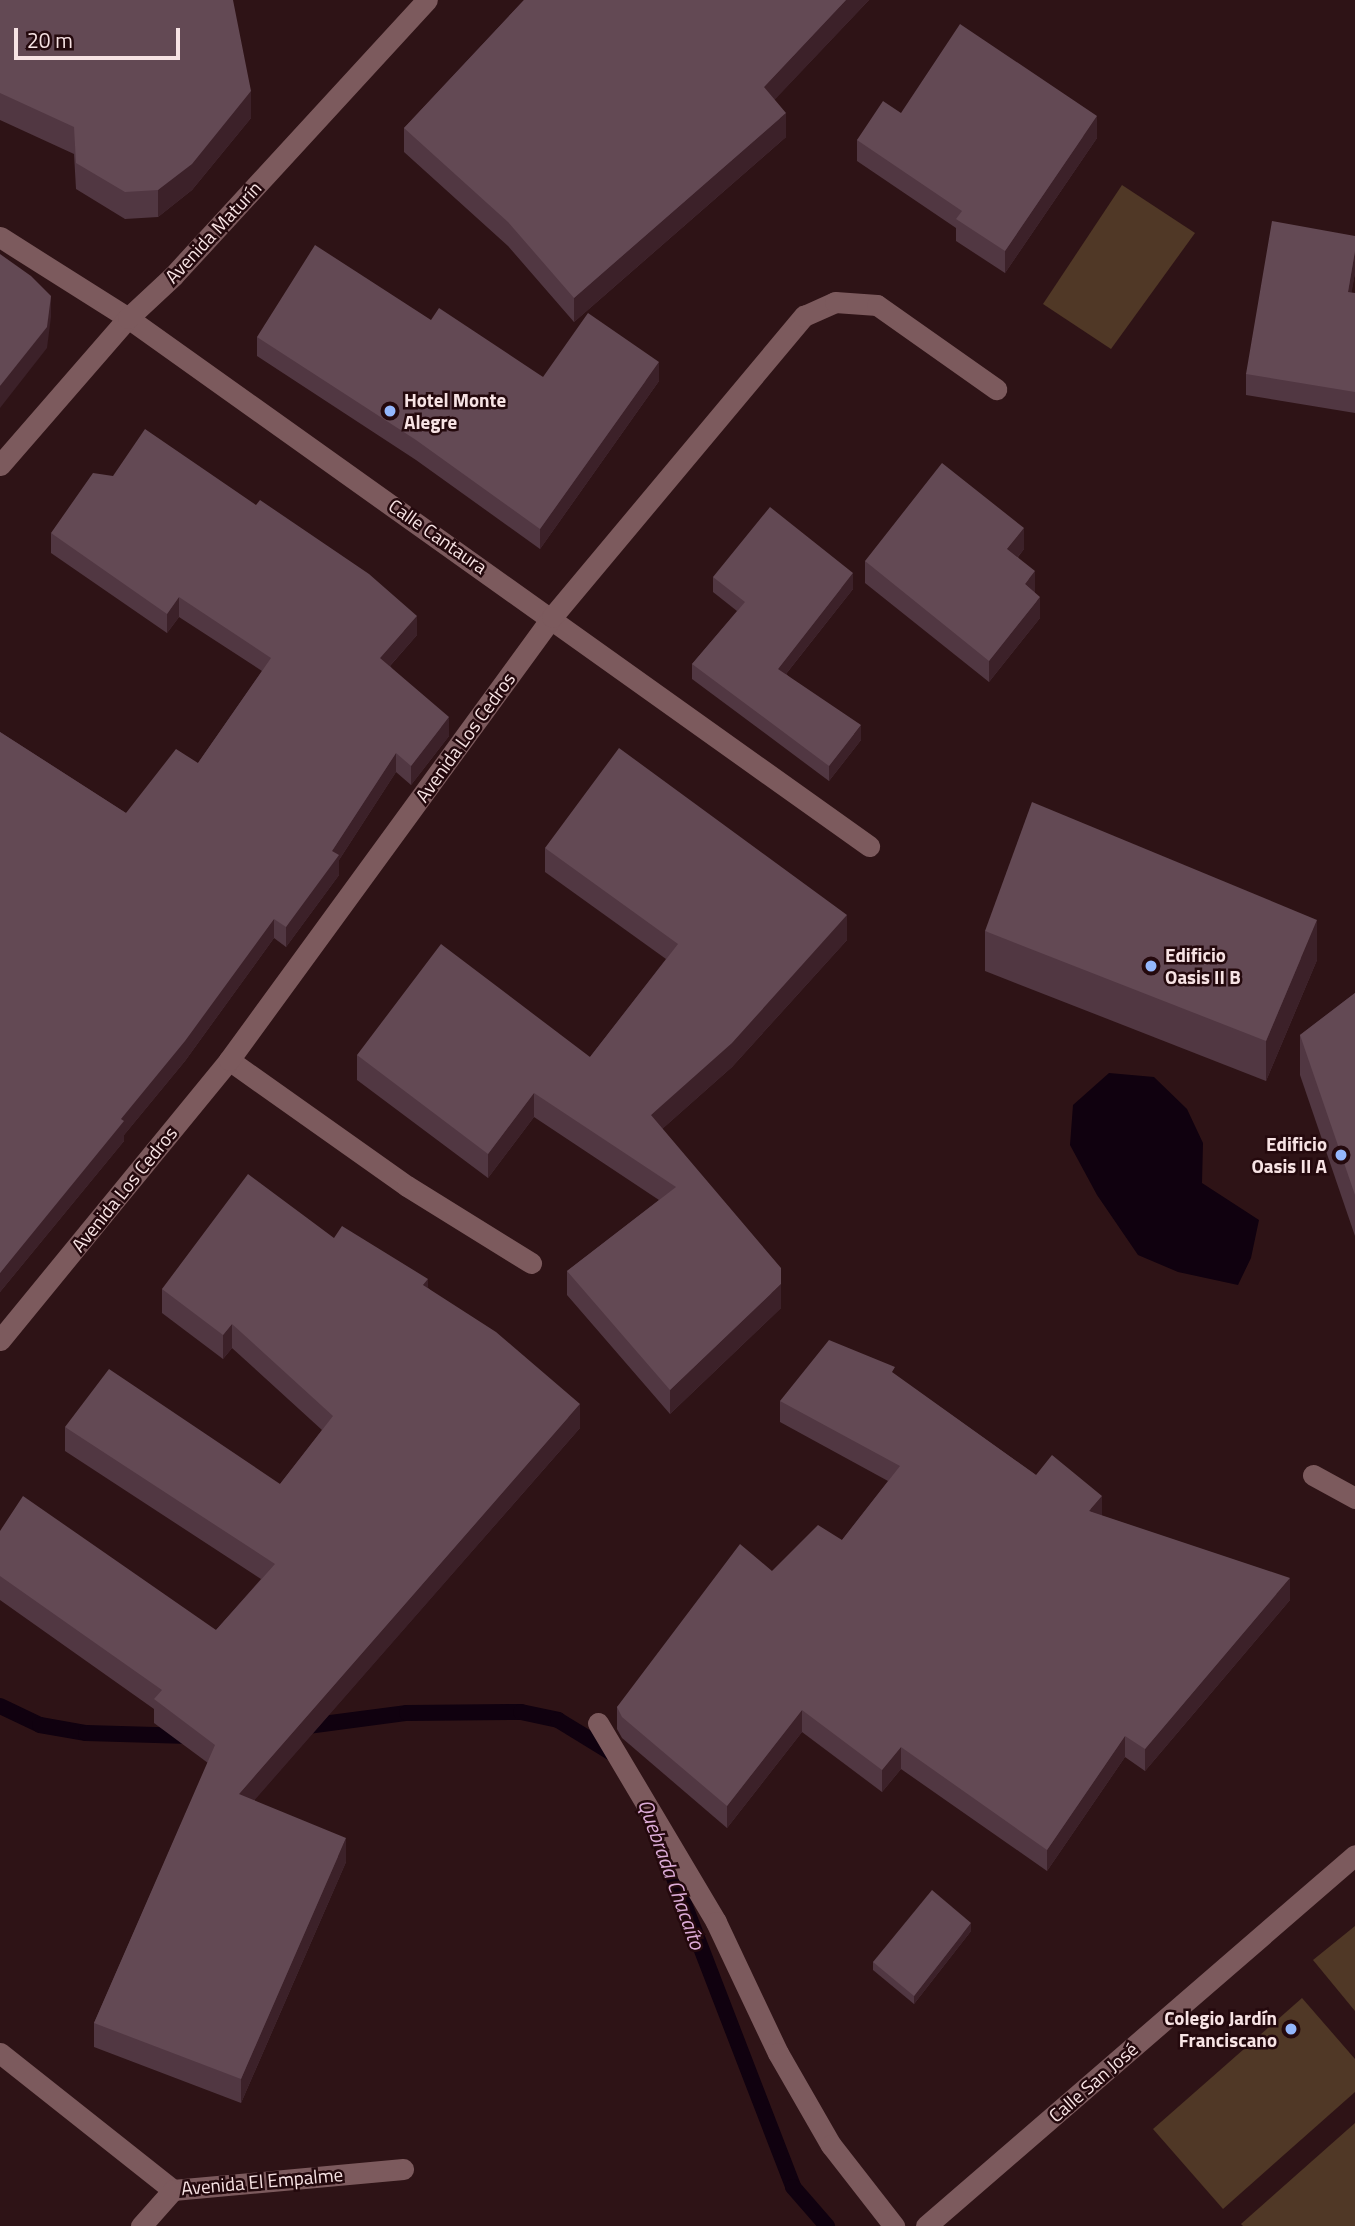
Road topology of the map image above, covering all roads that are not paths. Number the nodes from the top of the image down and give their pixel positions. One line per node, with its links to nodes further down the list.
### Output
1 (427, 0): 3 (street, Avenida Maturín)
2 (0, 237): 3 (street, Calle Cantaura)
3 (128, 318): 5 (street, Avenida Maturín); 6 (street, Calle Cantaura)
4 (996, 389): 6 (street, Avenida Los Cedros)
5 (0, 464)
6 (552, 617): 7 (street, Calle Cantaura); 8 (street, Avenida Los Cedros)
7 (869, 846)
8 (229, 1060): 9 (street); 10 (street, Avenida Los Cedros)
9 (531, 1263)
10 (0, 1340)
11 (1313, 1475): 12 (street)
12 (1355, 1498)
13 (598, 1723): 19 (street)
14 (1355, 1855): 20 (street, Calle San José)
15 (0, 2053): 17 (street, Avenida El Empalme)
16 (403, 2169): 17 (street, Avenida El Empalme)
17 (173, 2190): 18 (street)
18 (141, 2226)
19 (894, 2226)
20 (926, 2226)

